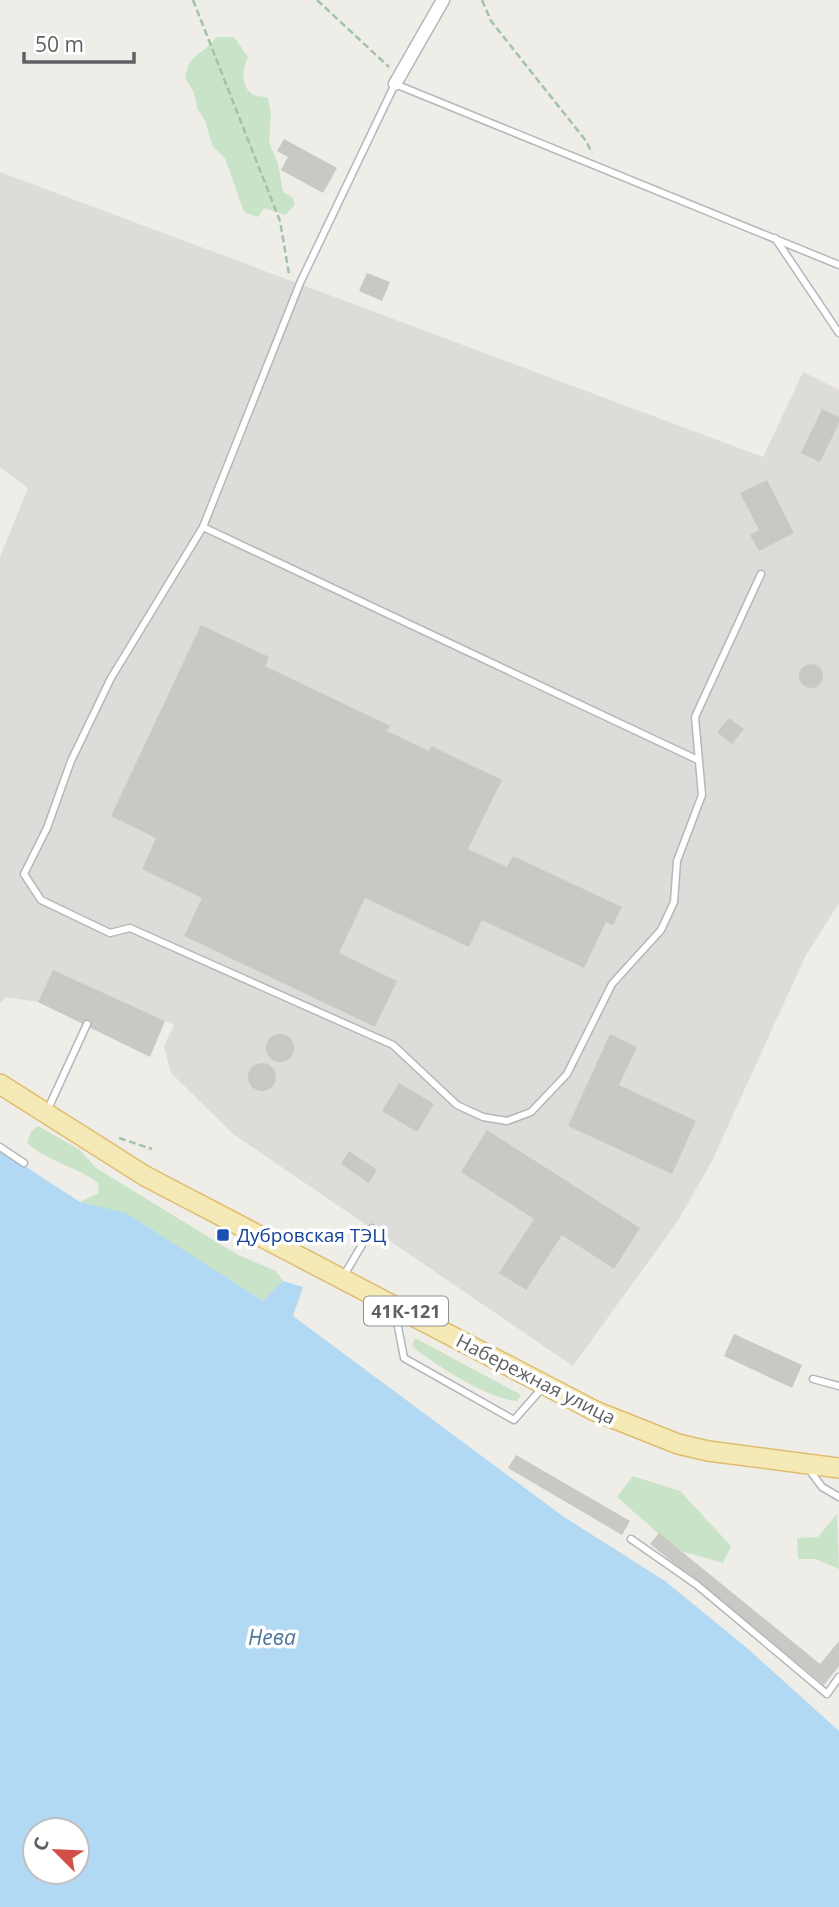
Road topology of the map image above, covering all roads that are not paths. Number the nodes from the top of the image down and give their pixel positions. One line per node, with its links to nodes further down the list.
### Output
1 (443, 0): 2 (street)
2 (398, 80): 3 (lane); 6 (lane)
3 (774, 237): 4 (lane); 5 (lane)
4 (839, 265)
5 (839, 333)
6 (203, 527): 8 (lane); 8 (lane)
7 (761, 574): 8 (lane)
8 (698, 760)
9 (87, 1024): 11 (lane)
10 (2, 1089): 11 (main road, Набережная улица / 41К-121)
11 (46, 1113): 15 (main road, Набережная улица / 41К-121)
12 (0, 1147): 13 (lane)
13 (24, 1163)
14 (372, 1228): 15 (lane)
15 (342, 1278): 16 (main road, Набережная улица / 41К-121)
16 (394, 1305): 18 (main road, Набережная улица / 41К-121); 18 (lane)
17 (813, 1379): 19 (lane)
18 (544, 1385): 20 (main road, Набережная улица / 41К-121)
19 (839, 1386)
20 (804, 1464): 21 (main road, Набережная улица / 41К-121); 22 (lane)
21 (839, 1468)
22 (839, 1497)
23 (631, 1539): 24 (lane)
24 (839, 1677)

